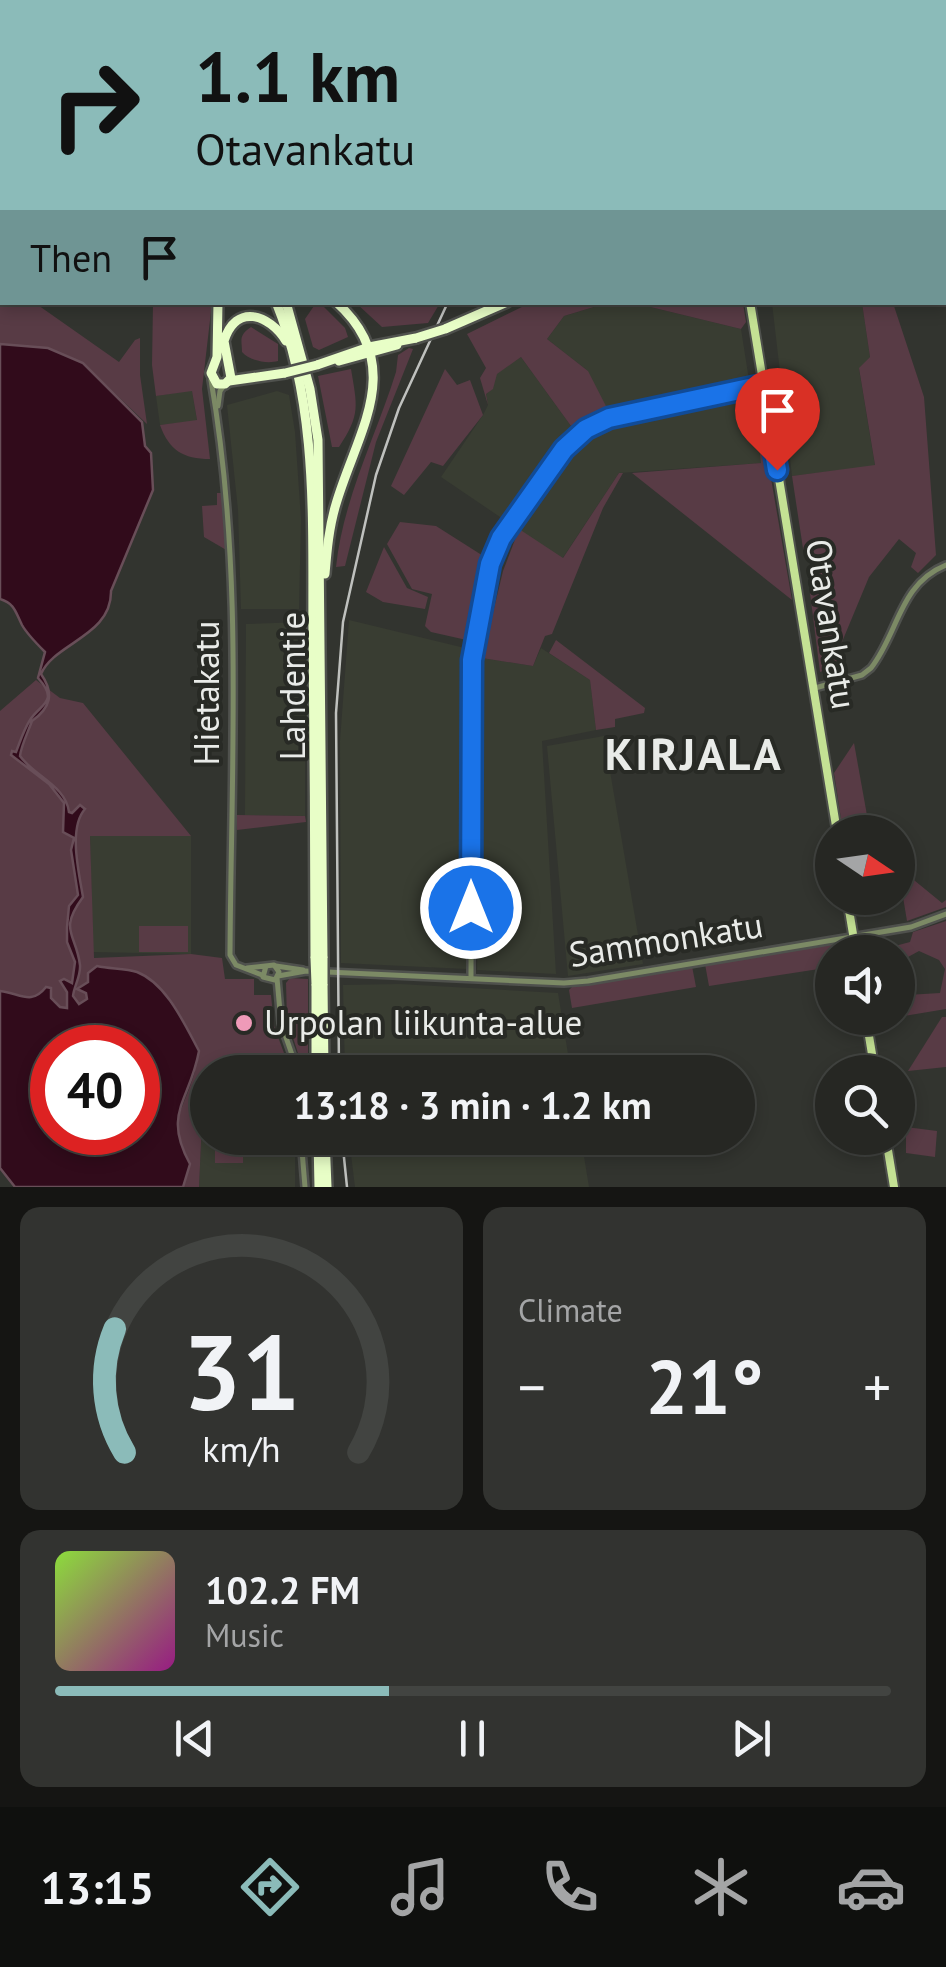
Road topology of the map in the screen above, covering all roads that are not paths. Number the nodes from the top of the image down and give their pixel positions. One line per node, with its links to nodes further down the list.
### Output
1 (218, 305): 9 (highway)
2 (277, 305): 7 (highway, Lahdentie)
3 (287, 305): 14 (highway, Lahdentie)
4 (339, 305): 8 (highway)
5 (500, 305): 8 (highway, bridge)
6 (751, 305): 11 (main road, Otavankatu)
7 (292, 346): 10 (highway); 20 (highway, Lahdentie)
8 (369, 350): 10 (highway, bridge); 14 (highway)
9 (211, 373): 10 (highway); 10 (highway); 12 (street, Hietakatu)
10 (228, 376): 12 (street, Hietakatu)
11 (763, 385): 15 (main road, Otavankatu); 27 (street)
12 (217, 409): 23 (street, Hietakatu)
13 (946, 565): 15 (street)
14 (321, 616): 20 (highway, Lahdentie)
15 (814, 688): 16 (main road, Otavankatu)
16 (834, 815)
17 (946, 914): 18 (street, Sammonkatu)
18 (859, 935)
19 (815, 942): 27 (street, Sammonkatu)
20 (319, 958): 30 (highway, Lahdentie, bridge)
21 (266, 966): 22 (street, Sammonkatu); 23 (street); 26 (street)
22 (276, 966): 24 (street, Sammonkatu); 25 (street)
23 (247, 968): 26 (street)
24 (306, 971): 25 (street, Sammonkatu); 27 (street, Sammonkatu)
25 (277, 977): 26 (street, Sammonkatu); 28 (street)
26 (265, 978): 28 (street)
27 (471, 978)
28 (279, 996): 29 (street)
29 (292, 1055)
30 (320, 1055)
31 (302, 1155): 34 (street)
32 (322, 1155): 35 (highway)
33 (889, 1155): 36 (main road)
34 (305, 1187)
35 (323, 1187)
36 (894, 1187)

